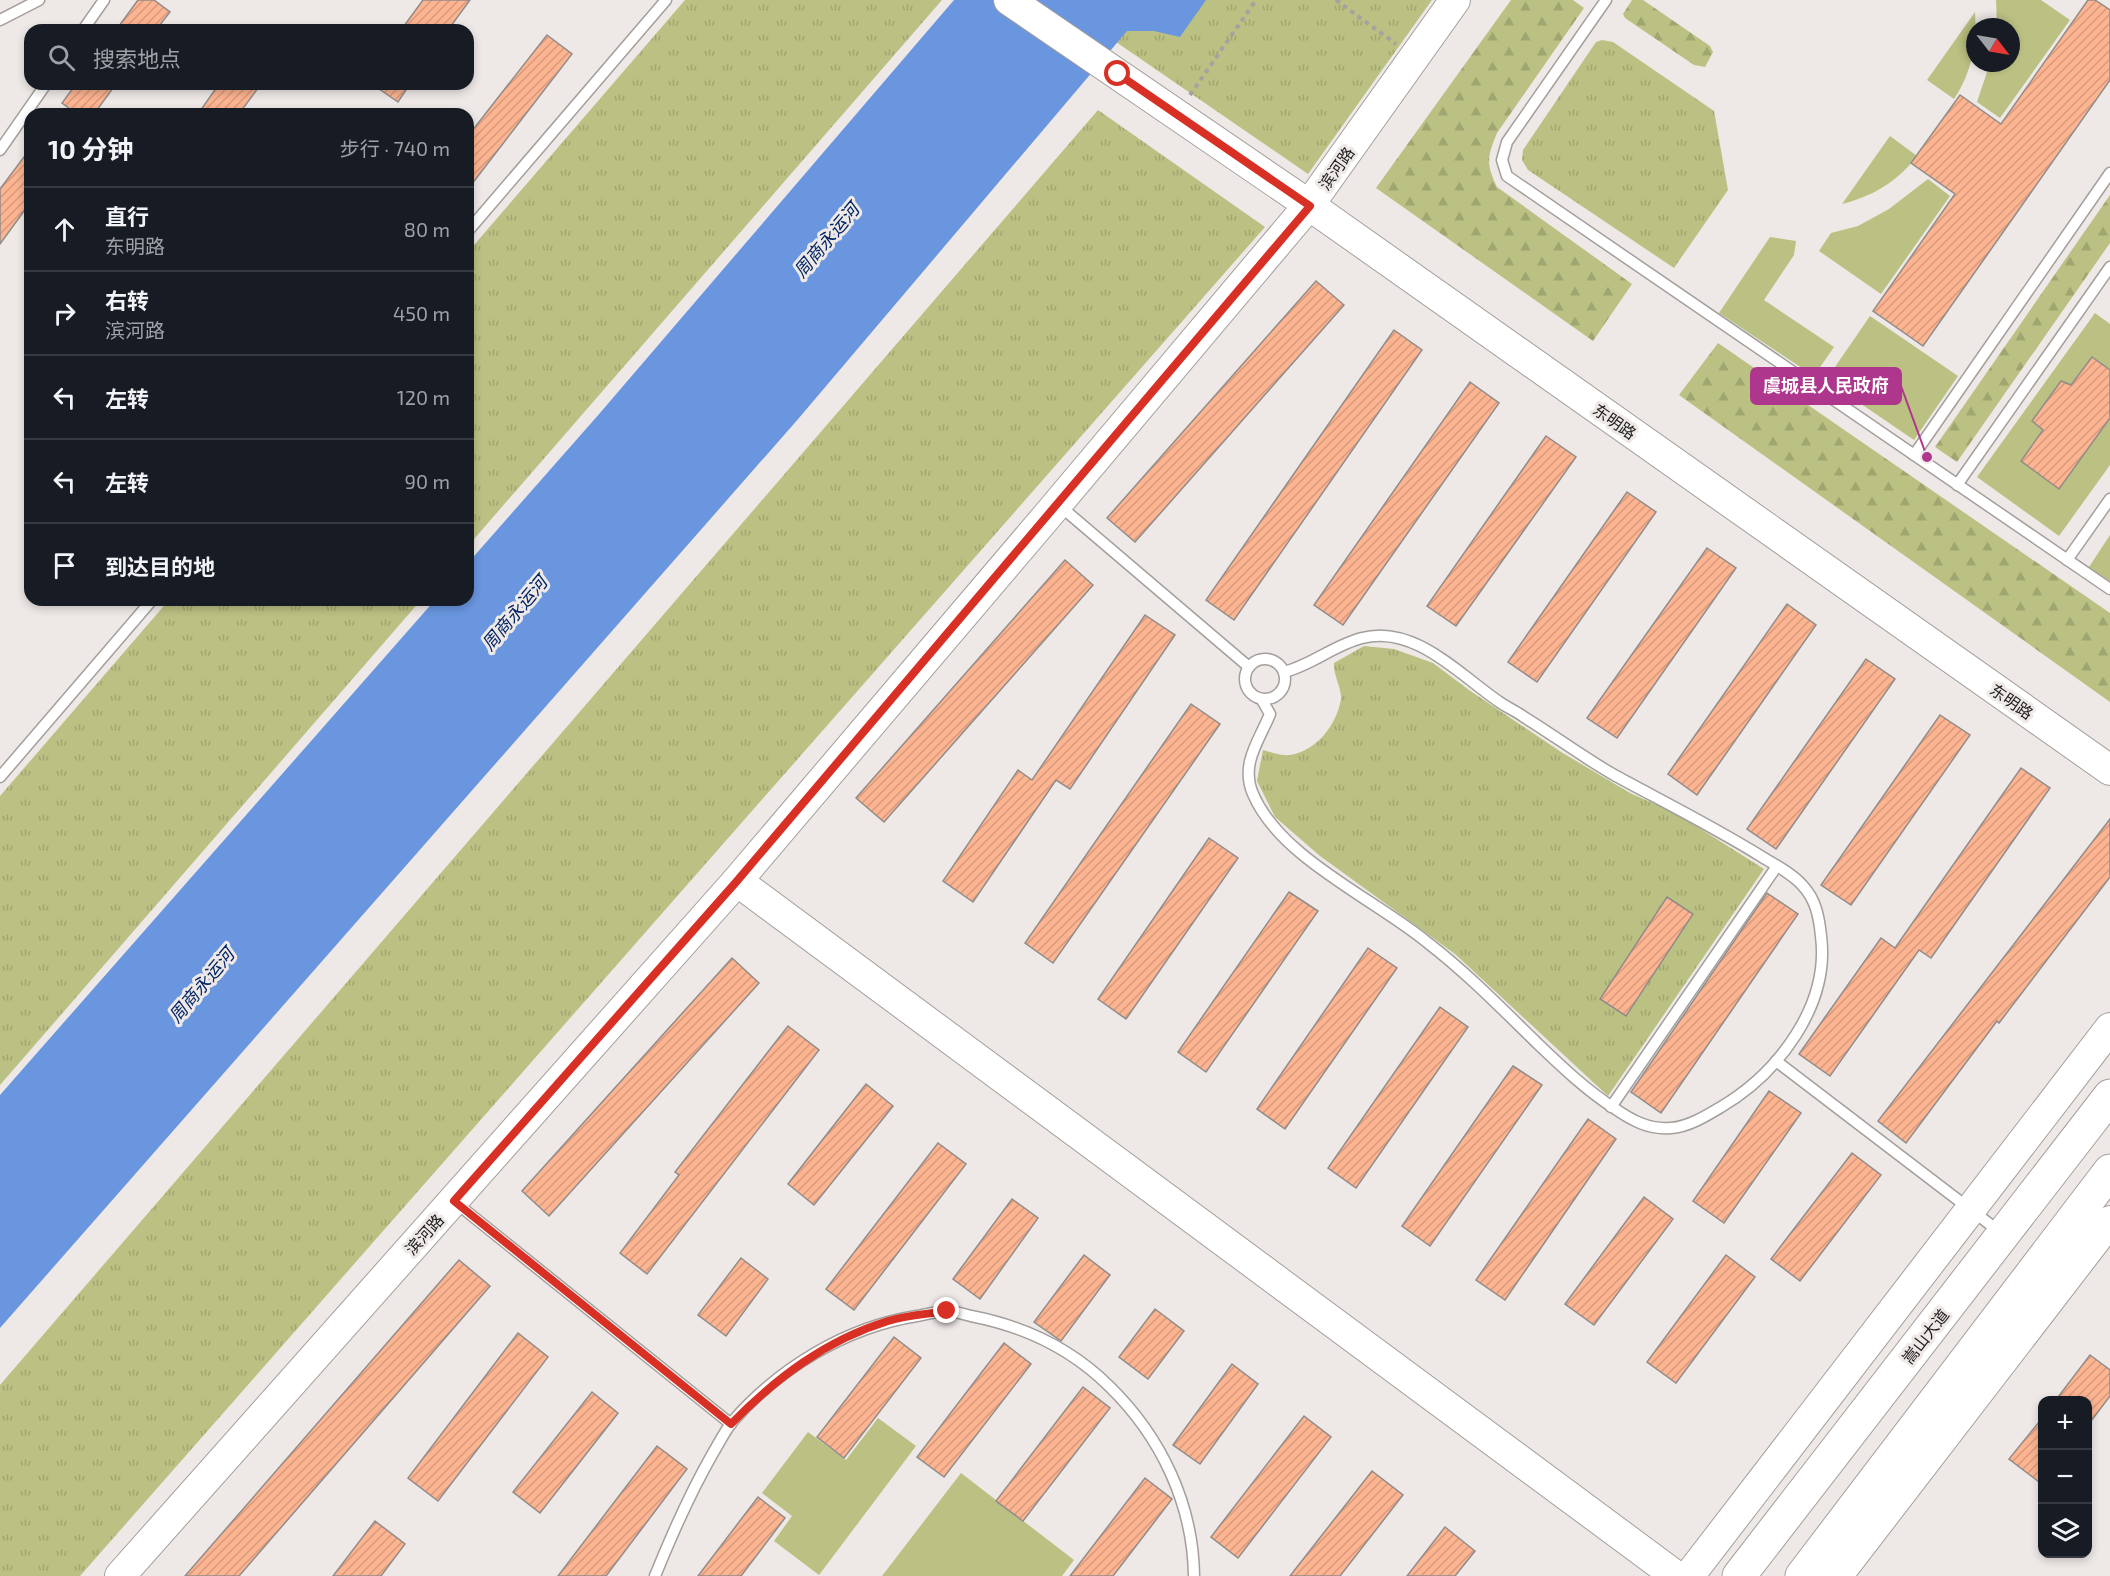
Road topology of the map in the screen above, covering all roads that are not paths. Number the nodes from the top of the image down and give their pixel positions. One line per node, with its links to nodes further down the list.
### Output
1 (39, 0): 7 (lane)
2 (104, 0): 8 (lane)
3 (666, 0): 15 (lane)
4 (1009, 0): 14 (street, 东明路)
5 (1455, 0): 14 (street, 滨河路)
6 (1606, 0): 17 (lane)
7 (0, 20)
8 (87, 24)
9 (42, 90): 10 (lane)
10 (29, 108)
11 (24, 116): 12 (lane)
12 (0, 150)
13 (2110, 173): 17 (lane)
14 (1310, 206): 20 (street, 滨河路); 27 (street, 东明路)
15 (474, 224)
16 (2110, 267): 18 (lane)
17 (1914, 455): 18 (lane)
18 (1957, 484): 21 (lane)
19 (2110, 500): 21 (lane)
20 (1057, 503): 24 (lane); 30 (street, 滨河路)
21 (2067, 560): 22 (lane)
22 (2110, 589)
23 (147, 606): 28 (lane)
24 (1249, 667): 25 (lane); 26 (lane)
25 (1284, 672): 26 (lane); 29 (lane)
26 (1262, 700): 34 (lane)
27 (2110, 770)
28 (0, 777)
29 (1776, 866): 32 (lane); 34 (lane)
30 (737, 881): 36 (street, 滨河路); 44 (street)
31 (2110, 1028): 37 (street)
32 (1776, 1061): 34 (lane); 37 (lane)
33 (2110, 1096): 39 (main road, 嵩山大道)
34 (1611, 1107)
35 (2110, 1171): 47 (main road)
36 (454, 1201): 40 (lane); 41 (street, 滨河路)
37 (1970, 1210): 39 (lane); 45 (street)
38 (2110, 1221): 48 (street)
39 (2003, 1235): 46 (main road, 嵩山大道)
40 (731, 1424): 42 (lane); 43 (lane)
41 (120, 1576)
42 (655, 1576)
43 (1194, 1576)
44 (1676, 1576)
45 (1689, 1576)
46 (1739, 1576)
47 (1802, 1576)
48 (1837, 1576)

